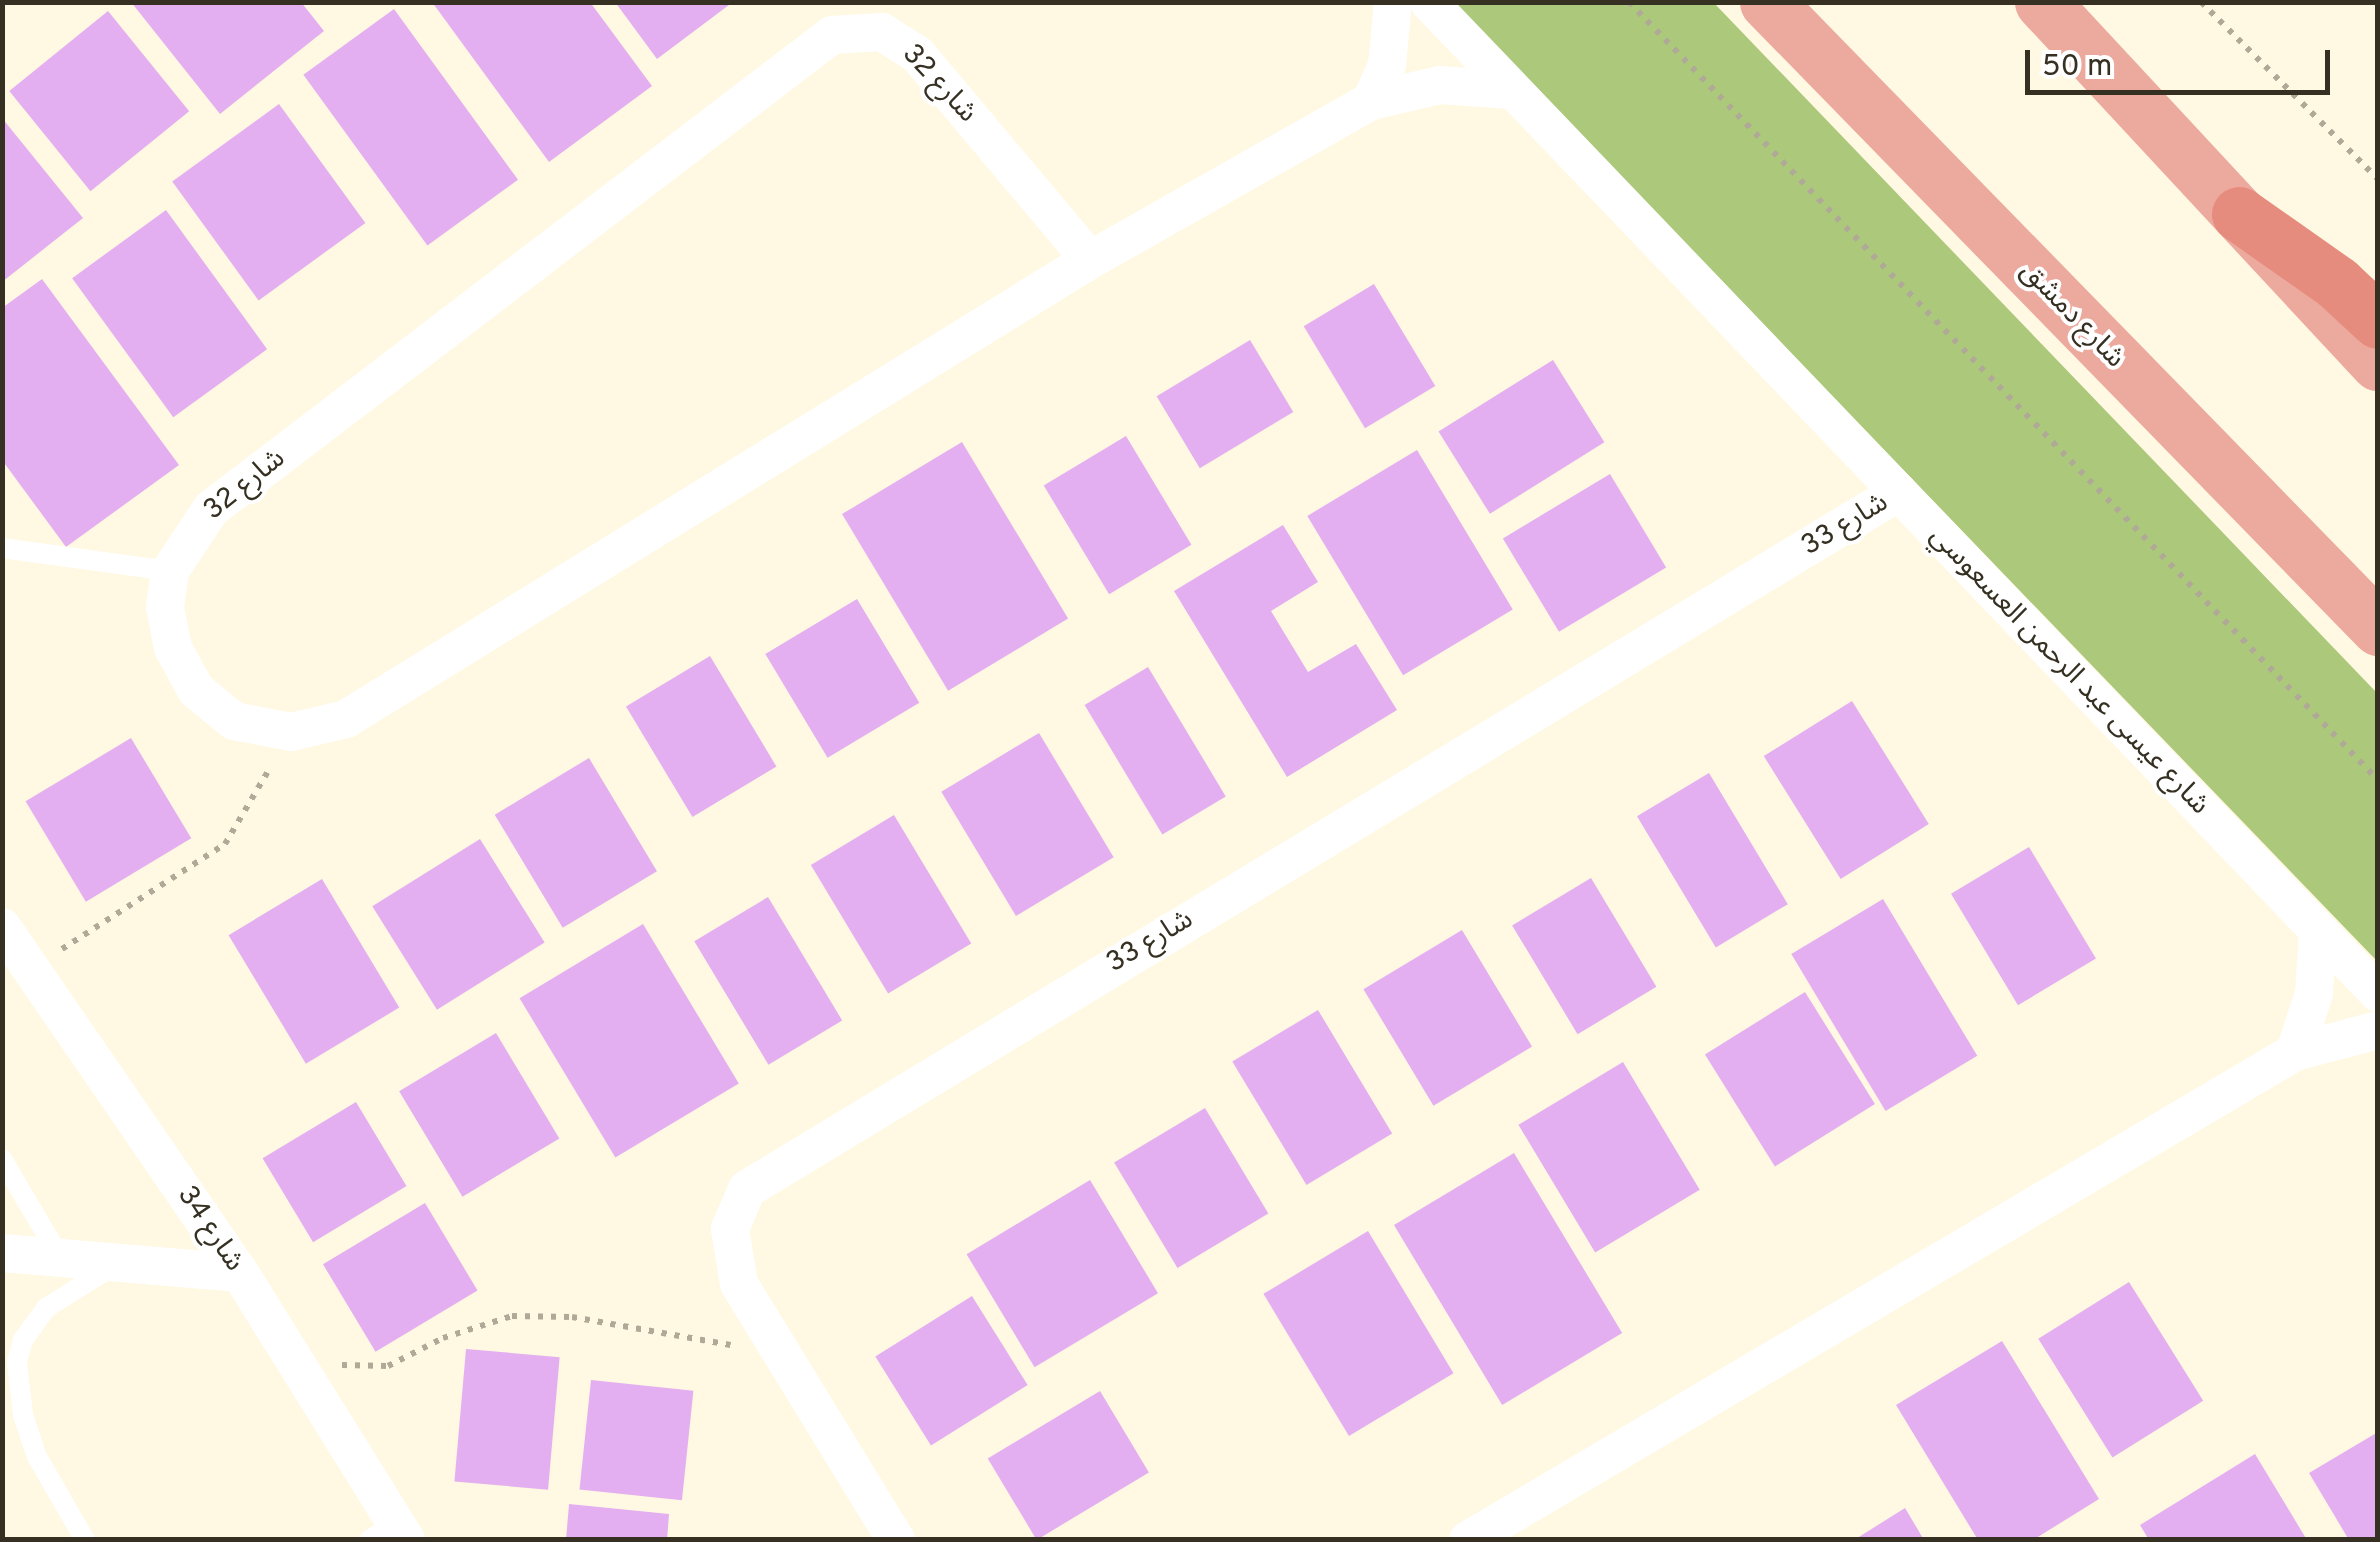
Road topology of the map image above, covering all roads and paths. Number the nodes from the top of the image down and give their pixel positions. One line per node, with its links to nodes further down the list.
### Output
1 (1393, 2): 8 (street)
2 (1429, 2): 7 (street, شارع عيسى عبد الرحمن العسعوسي)
3 (1629, 2): 19 (path)
4 (1768, 2): 17 (main road, شارع دمشق)
5 (2042, 2): 10 (main road)
6 (2201, 2): 9 (path)
7 (1511, 90): 8 (street); 14 (street, شارع عيسى عبد الرحمن العسعوسي)
8 (1371, 101): 11 (street)
9 (2378, 179)
10 (2239, 214): 12 (highway); 13 (main road)
11 (1090, 260): 16 (street, شارع 32); 18 (street)
12 (2378, 321)
13 (2378, 363)
14 (1899, 492): 21 (street, شارع عيسى عبد الرحمن العسعوسي); 32 (street, شارع 33)
15 (2, 548): 16 (lane)
16 (170, 571): 18 (street)
17 (2378, 628)
18 (291, 732): 22 (path)
19 (2378, 780)
20 (2, 927): 22 (street, شارع 34)
21 (2318, 932): 23 (street, شارع عيسى عبد الرحمن العسعوسي); 25 (street)
22 (32, 969): 30 (street, شارع 34)
23 (2378, 993)
24 (2378, 1030): 25 (street)
25 (2295, 1052): 38 (street)
26 (2, 1158): 28 (lane)
27 (2, 1253): 28 (street)
28 (58, 1254): 29 (street)
29 (136, 1262): 30 (street); 34 (lane)
30 (240, 1273): 31 (street, شارع 34)
31 (289, 1351): 32 (path); 35 (street, شارع 34)
32 (782, 1352): 37 (street, شارع 33)
33 (2, 1390): 34 (lane)
34 (23, 1415): 36 (lane)
35 (390, 1534)
36 (86, 1540)
37 (896, 1540)
38 (1468, 1540)

